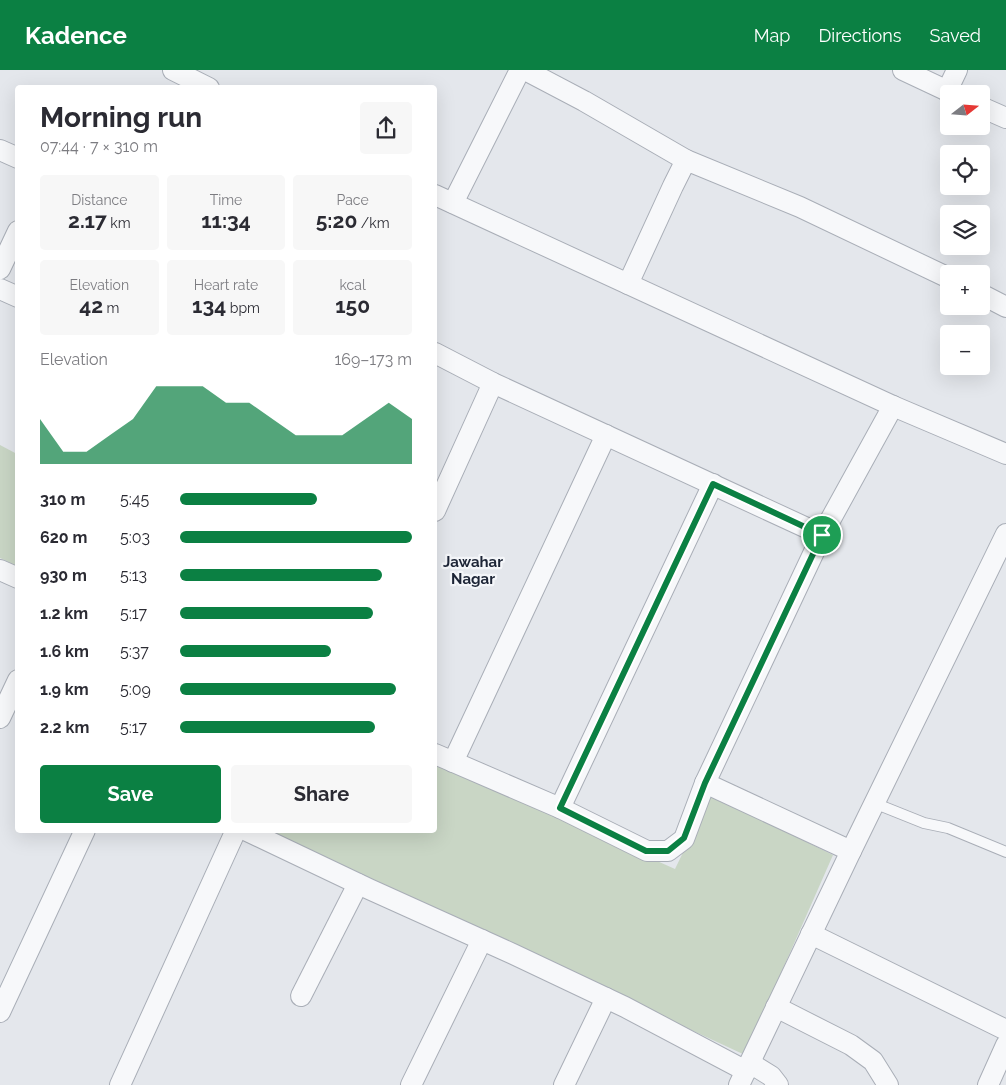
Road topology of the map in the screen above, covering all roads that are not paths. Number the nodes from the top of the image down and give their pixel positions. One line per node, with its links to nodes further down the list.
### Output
1 (173, 70): 6 (street)
2 (520, 70): 14 (street)
3 (525, 70): 13 (street)
4 (903, 70): 8 (street)
5 (957, 70): 7 (street)
6 (203, 85)
7 (952, 85)
8 (940, 87)
9 (990, 111): 10 (street)
10 (1006, 118)
11 (0, 150): 12 (street)
12 (15, 157)
13 (686, 160): 17 (street); 18 (street)
14 (444, 199): 18 (street)
15 (15, 237): 16 (street)
16 (0, 269)
17 (940, 274)
18 (628, 284): 25 (street)
19 (0, 289): 20 (street)
20 (15, 296)
21 (990, 299): 22 (street)
22 (1006, 307)
23 (437, 354): 24 (street)
24 (493, 383): 26 (street); 29 (street)
25 (893, 406): 27 (street); 31 (street)
26 (606, 435): 28 (street); 36 (street)
27 (1005, 449)
28 (713, 484): 31 (street); 39 (street)
29 (437, 507)
30 (1006, 534): 38 (street)
31 (822, 535): 37 (street)
32 (0, 570): 33 (street)
33 (15, 577)
34 (15, 686): 35 (street)
35 (0, 718)
36 (444, 758): 39 (street)
37 (705, 783): 39 (street); 43 (street)
38 (874, 804): 43 (street); 44 (lane)
39 (560, 808)
40 (84, 833): 51 (street)
41 (235, 833): 55 (street)
42 (251, 833): 45 (street)
43 (851, 851): 46 (street)
44 (1006, 852)
45 (358, 884): 47 (street); 48 (street)
46 (811, 934): 50 (street); 52 (street)
47 (482, 940): 49 (street); 56 (street)
48 (302, 996)
49 (606, 998): 54 (street); 57 (street)
50 (776, 1008): 54 (street); 59 (street)
51 (0, 1012)
52 (1006, 1030)
53 (1006, 1045): 60 (street)
54 (745, 1073): 58 (street)
55 (120, 1085)
56 (411, 1085)
57 (564, 1085)
58 (778, 1085)
59 (888, 1085)
60 (988, 1085)

